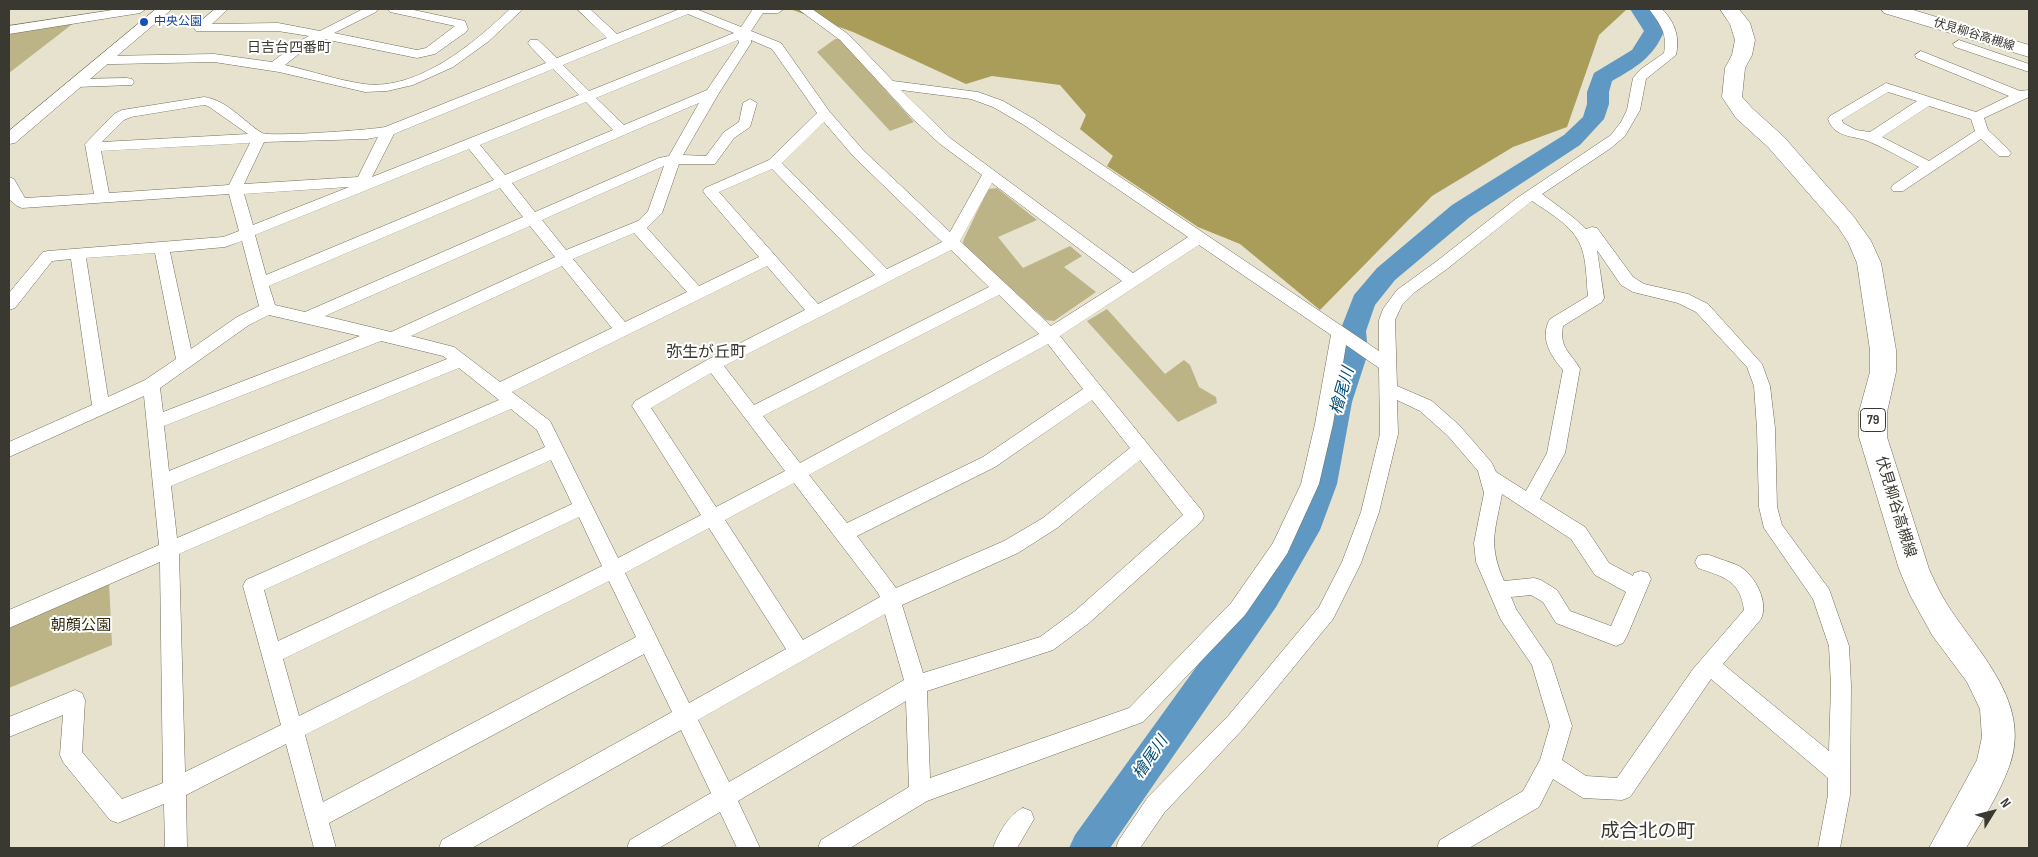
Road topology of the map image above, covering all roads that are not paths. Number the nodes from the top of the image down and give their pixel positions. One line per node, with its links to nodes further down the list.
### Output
1 (140, 9): 16 (street)
2 (165, 9): 24 (street)
3 (222, 9): 18 (street)
4 (372, 9): 18 (street)
5 (394, 9): 18 (street)
6 (498, 9): 15 (street)
7 (583, 9): 19 (street)
8 (687, 9): 17 (street); 19 (street)
9 (759, 9): 10 (street); 17 (street)
10 (778, 9)
11 (804, 9): 30 (street)
12 (1654, 9): 56 (street)
13 (1729, 9): 133 (main road, 伏見柳谷高槻線 / 79)
14 (1891, 9): 22 (main road, 伏見柳谷高槻線)
15 (515, 11): 26 (street)
16 (9, 30)
17 (743, 34): 31 (street); 33 (street); 36 (street)
18 (322, 35): 26 (street)
19 (616, 40): 25 (street)
20 (534, 43): 25 (street)
21 (1959, 44): 27 (street)
22 (2029, 51)
23 (1921, 55): 32 (street)
24 (104, 60): 26 (street); 29 (street)
25 (556, 64): 33 (street); 38 (street)
26 (276, 66)
27 (2029, 68)
28 (127, 82): 29 (street)
29 (76, 83): 43 (street)
30 (890, 85): 50 (street); 62 (street)
31 (712, 93): 39 (street); 47 (street)
32 (2025, 94): 37 (street)
33 (587, 96): 39 (street); 44 (street)
34 (1928, 100): 37 (street); 41 (street); 41 (street)
35 (754, 108): 47 (street)
36 (824, 114): 48 (street); 63 (street)
37 (1977, 116): 40 (street)
38 (388, 131): 42 (street); 51 (street)
39 (622, 131): 52 (street)
40 (1982, 132): 46 (street); 49 (street)
41 (1872, 137): 49 (street)
42 (259, 138): 45 (street); 45 (street); 54 (street)
43 (9, 139)
44 (471, 142): 51 (street); 52 (street)
45 (93, 147): 57 (street)
46 (2004, 153)
47 (674, 159): 58 (street); 59 (street)
48 (774, 162): 67 (street); 68 (street)
49 (1930, 167): 55 (street)
50 (989, 175): 63 (street); 69 (street)
51 (370, 181): 54 (street); 60 (street)
52 (503, 181): 58 (street); 70 (street)
53 (9, 182): 57 (street)
54 (235, 188): 57 (street); 60 (street)
55 (1898, 188)
56 (1533, 194): 61 (street); 84 (street)
57 (102, 198)
58 (532, 218): 66 (street); 76 (street)
59 (636, 227): 66 (street); 72 (street)
60 (248, 233): 64 (street); 70 (street)
61 (1582, 234): 98 (street); 117 (street)
62 (1198, 238): 69 (street); 78 (street)
63 (952, 243): 68 (street); 71 (street)
64 (161, 247): 65 (street); 81 (street)
65 (78, 254): 73 (street); 89 (street)
66 (565, 258): 77 (street); 80 (street)
67 (769, 258): 72 (street); 75 (street)
68 (885, 276): 75 (street)
69 (1133, 281): 79 (street)
70 (261, 283): 74 (street)
71 (1000, 288): 79 (street); 90 (street)
72 (697, 293): 77 (street)
73 (9, 304)
74 (268, 309): 76 (street); 81 (street)
75 (816, 311): 83 (street)
76 (306, 318): 80 (street)
77 (622, 330): 88 (street)
78 (1340, 332): 84 (street); 119 (street)
79 (1050, 335): 87 (street); 95 (street)
80 (386, 337): 82 (street); 91 (street)
81 (185, 361): 85 (street)
82 (460, 361): 88 (street); 97 (street)
83 (713, 364): 90 (street); 100 (street)
84 (1387, 365): 86 (street)
85 (151, 384): 89 (street); 91 (street)
86 (1388, 389): 96 (street); 130 (street)
87 (1094, 390): 92 (street); 101 (street)
88 (506, 395): 94 (street); 102 (street)
89 (100, 408): 93 (street)
90 (752, 414): 95 (street)
91 (155, 422): 97 (street)
92 (1141, 449): 106 (street); 112 (street)
93 (9, 450)
94 (556, 450): 99 (street); 110 (street)
95 (797, 473): 100 (street); 101 (street)
96 (1489, 477): 98 (street); 105 (street)
97 (162, 482): 102 (street)
98 (1529, 502): 105 (street)
99 (584, 507): 104 (street); 110 (street)
100 (712, 516): 104 (street); 109 (street)
101 (844, 533): 106 (street)
102 (168, 549): 107 (street); 118 (street)
103 (1705, 562): 111 (street)
104 (614, 569): 108 (street); 115 (street)
105 (1498, 590): 116 (street)
106 (892, 601): 109 (street); 112 (street)
107 (9, 619)
108 (649, 641): 113 (street); 121 (street)
109 (800, 653): 113 (street)
110 (272, 654): 115 (street)
111 (1709, 665): 116 (street); 117 (street)
112 (916, 684): 119 (street); 120 (street)
113 (685, 716): 120 (street); 125 (street)
114 (9, 727): 118 (street)
115 (293, 730): 118 (street); 121 (street)
116 (1550, 764): 131 (street)
117 (1839, 773): 132 (street)
118 (175, 789): 123 (street)
119 (920, 793): 128 (street)
120 (724, 796): 126 (street); 127 (street)
121 (317, 817): 124 (street)
122 (1023, 819): 129 (street)
123 (176, 848)
124 (326, 848)
125 (450, 848)
126 (638, 848)
127 (749, 848)
128 (829, 848)
129 (1004, 848)
130 (1127, 848)
131 (1448, 848)
132 (1829, 848)
133 (1947, 848)

